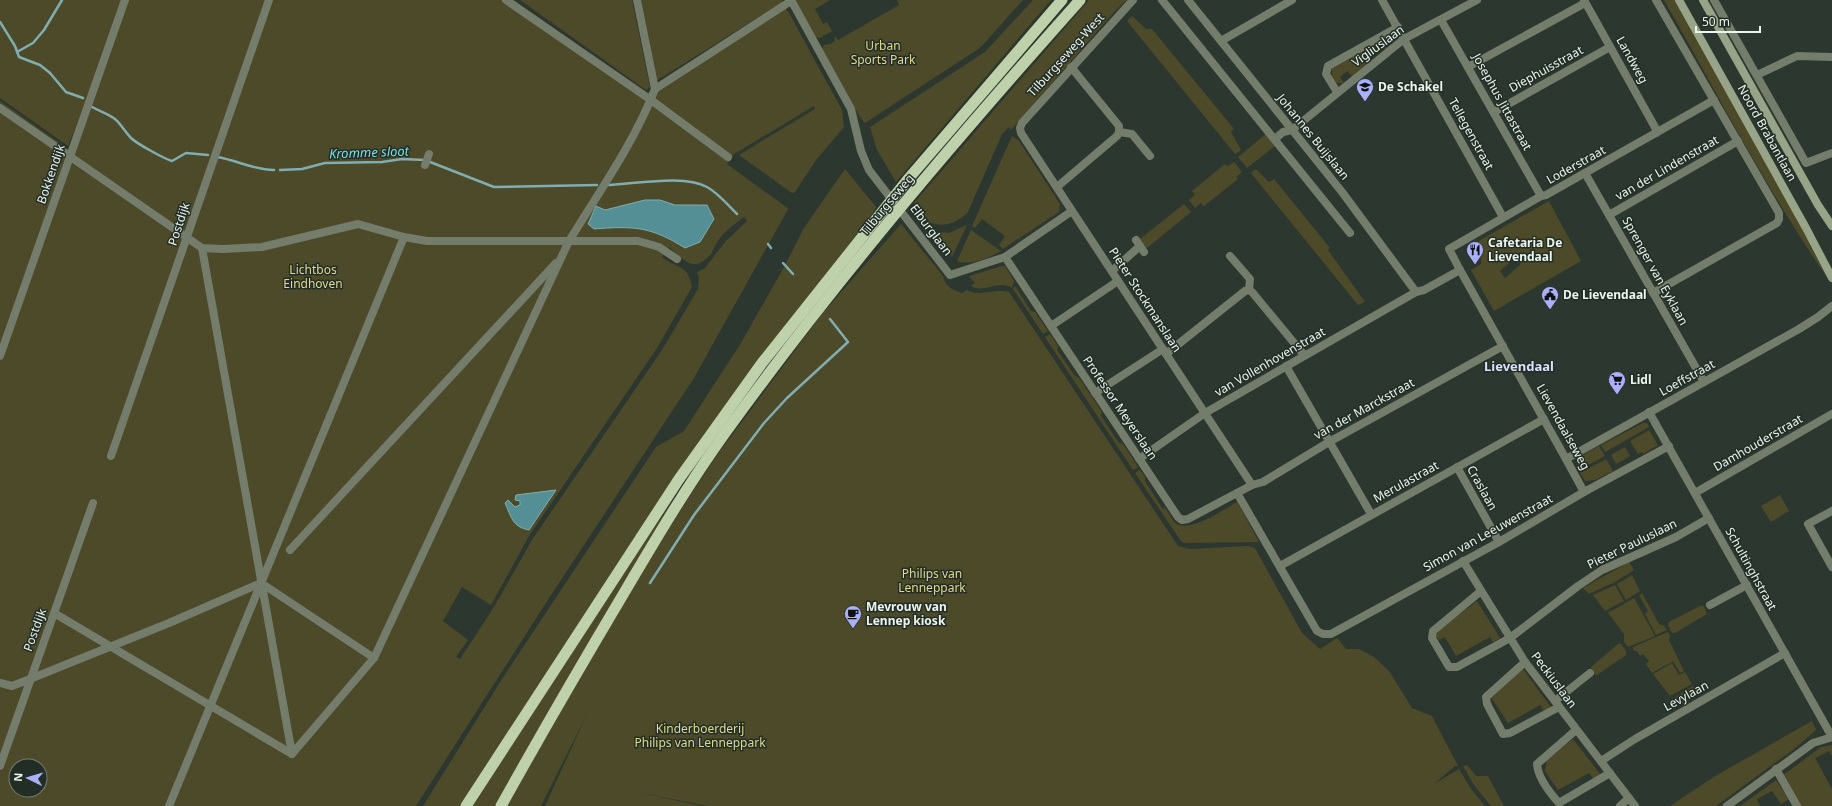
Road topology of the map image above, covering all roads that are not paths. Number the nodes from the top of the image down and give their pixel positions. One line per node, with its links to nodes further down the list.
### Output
1 (125, 0): 41 (street, Bokkendijk)
2 (269, 0): 53 (street, Postdijk)
3 (506, 0): 30 (street)
4 (637, 0): 28 (street)
5 (1062, 0): 127 (highway, Tilburgseweg)
6 (1080, 0): 128 (highway, Tilburgseweg)
7 (1133, 0): 25 (street, Tilburgseweg-West)
8 (1162, 0): 38 (street)
9 (1188, 0): 22 (street, Johannes Buijslaan)
10 (1292, 0): 22 (street)
11 (1382, 0): 20 (street, Tellegenstraat)
12 (1477, 0): 19 (street, Vigliuslaan)
13 (1656, 0): 31 (street)
14 (1679, 0): 64 (main road, Noord Brabantlaan)
15 (1703, 0): 50 (main road, Noord Brabantlaan)
16 (1714, 0): 27 (street, Noord Brabantlaan)
17 (791, 1): 28 (street); 60 (street, Elburglaan)
18 (1585, 1): 23 (street, Landweg); 26 (street)
19 (1442, 20): 21 (street, Vigliuslaan); 26 (street, Josephus Jittastraat)
20 (1398, 27): 21 (street, Tellegenstraat); 29 (street, Vigliuslaan)
21 (1404, 39): 29 (street, Vigliuslaan); 49 (street, Tellegenstraat)
22 (1221, 41): 35 (street, Johannes Buijslaan)
23 (1610, 47): 33 (street, Diephuisstraat); 37 (street, Landweg)
24 (1832, 57): 27 (street)
25 (1071, 67): 34 (street, Tilburgseweg-West); 36 (street)
26 (1468, 67): 33 (street, Josephus Jittastraat)
27 (1757, 75): 40 (street, Noord Brabantlaan)
28 (655, 89): 30 (street)
29 (1337, 92): 35 (street, Vigliuslaan)
30 (651, 100): 43 (street); 54 (street)
31 (1714, 100): 37 (street, Loderstraat); 39 (street)
32 (0, 108): 41 (street)
33 (1494, 112): 46 (street, Josephus Jittastraat)
34 (1020, 128): 45 (street, Pieter Stockmanslaan)
35 (1292, 130): 38 (street, Vigliuslaan); 67 (street, Johannes Buijslaan)
36 (1119, 132): 42 (street); 45 (street)
37 (1656, 133): 44 (street, Loderstraat)
38 (1275, 139): 51 (street)
39 (1738, 142): 48 (street, van der Lindenstraat); 68 (street)
40 (1832, 153)
41 (70, 156): 53 (street); 76 (street, Bokkendijk)
42 (1150, 156)
43 (728, 157)
44 (1585, 173): 46 (street, Loderstraat); 48 (street, Sprenger van Eyklaan)
45 (1057, 187): 47 (street, Pieter Stockmanslaan)
46 (1541, 196): 49 (street, Loderstraat)
47 (1072, 211): 60 (street); 63 (street, Pieter Stockmanslaan)
48 (1609, 215): 68 (street, Sprenger van Eyklaan)
49 (1503, 217): 57 (street, Loderstraat)
50 (1832, 226)
51 (1350, 233)
52 (404, 237): 54 (street); 56 (street); 103 (street)
53 (186, 238): 56 (street); 86 (street, Postdijk)
54 (569, 242): 58 (street); 61 (street)
55 (1140, 246): 63 (street)
56 (202, 248): 103 (street)
57 (1449, 249): 62 (street, Lievendaalseweg)
58 (562, 256): 99 (street); 111 (street)
59 (1230, 256): 66 (street)
60 (1005, 257): 72 (street, Professor Meyerslaan)
61 (677, 259)
62 (1460, 270): 67 (street); 73 (street, Lievendaalseweg)
63 (1112, 271): 65 (street, Pieter Stockmanslaan)
64 (1832, 278)
65 (1118, 281): 72 (street); 74 (street, Pieter Stockmanslaan)
66 (1249, 290): 74 (street); 75 (street)
67 (1416, 292): 75 (street, van Vollenhovenstraat)
68 (1653, 293): 78 (street, Sprenger van Eyklaan)
69 (1832, 306): 71 (street, Loeffstraat)
70 (1832, 313): 71 (street, Loeffstraat)
71 (1818, 317): 78 (street, Loeffstraat)
72 (1051, 326): 79 (street, Professor Meyerslaan)
73 (1503, 346): 83 (street, Lievendaalseweg); 84 (street, van der Marckstraat)
74 (1164, 351): 79 (street); 81 (street, Pieter Stockmanslaan)
75 (1304, 355): 77 (street, van Vollenhovenstraat)
76 (0, 356)
77 (1286, 366): 81 (street, van Vollenhovenstraat); 84 (street)
78 (1704, 382): 80 (street, Loeffstraat)
79 (1095, 393): 87 (street, Professor Meyerslaan)
80 (1650, 412): 85 (street, Schultinghstraat); 88 (street, Loeffstraat)
81 (1205, 413): 87 (street, van Vollenhovenstraat); 90 (street, Pieter Stockmanslaan)
82 (1832, 414): 93 (street, Damhouderstraat)
83 (1544, 419): 88 (street, Lievendaalseweg); 89 (street, Merulastraat)
84 (1329, 442): 90 (street, van der Marckstraat); 96 (street)
85 (1669, 446): 91 (street, Simon van Leeuwenstraat); 93 (street, Schultinghstraat)
86 (112, 456)
87 (1139, 459): 92 (street, Professor Meyerslaan)
88 (1566, 459): 91 (street, Lievendaalseweg)
89 (1457, 467): 96 (street, Merulastraat); 98 (street, Craslaan)
90 (1252, 485): 92 (street, van der Marckstraat)
91 (1584, 492): 98 (street, Simon van Leeuwenstraat)
92 (1237, 493): 101 (street)
93 (1695, 494): 97 (street, Schultinghstraat)
94 (93, 503): 107 (street, Postdijk)
95 (1832, 511): 102 (street)
96 (1371, 514): 101 (street, Merulastraat)
97 (1709, 518): 104 (street, Schultinghstraat); 108 (street, Pieter Pauluslaan)
98 (1499, 542): 100 (street, Simon van Leeuwenstraat)
99 (290, 550)
100 (1463, 561): 101 (street, Simon van Leeuwenstraat); 105 (street, Peckiuslaan)
101 (1280, 566)
102 (1832, 567)
103 (261, 583): 109 (street); 111 (street); 117 (street); 120 (street)
104 (1747, 585): 106 (street); 110 (street, Schultinghstraat)
105 (1481, 591): 108 (street, Peckiuslaan); 108 (street, Pieter Pauluslaan)
106 (1710, 605)
107 (54, 613): 109 (street); 114 (street, Postdijk)
108 (1510, 638): 112 (street, Peckiuslaan)
109 (109, 647): 114 (street); 117 (street)
110 (1785, 653): 119 (street, Schultinghstraat); 121 (street, Levylaan)
111 (374, 658): 120 (street)
112 (1524, 662): 116 (street, Peckiuslaan); 116 (street)
113 (1590, 673): 116 (street)
114 (30, 679): 115 (street); 122 (street, Postdijk)
115 (0, 683)
116 (1557, 704): 118 (street, Peckiuslaan)
117 (210, 707): 120 (street); 126 (street)
118 (1576, 730): 121 (street, Peckiuslaan); 124 (street)
119 (1832, 737): 123 (street)
120 (292, 754)
121 (1601, 761): 124 (street, Peckiuslaan)
122 (0, 766)
123 (1776, 769): 131 (street); 132 (street)
124 (1610, 773): 125 (street, Peckiuslaan)
125 (1629, 798): 129 (street); 130 (street, Peckiuslaan)
126 (169, 806)
127 (466, 806)
128 (501, 806)
129 (1620, 806)
130 (1635, 806)
131 (1727, 806)
132 (1797, 806)

